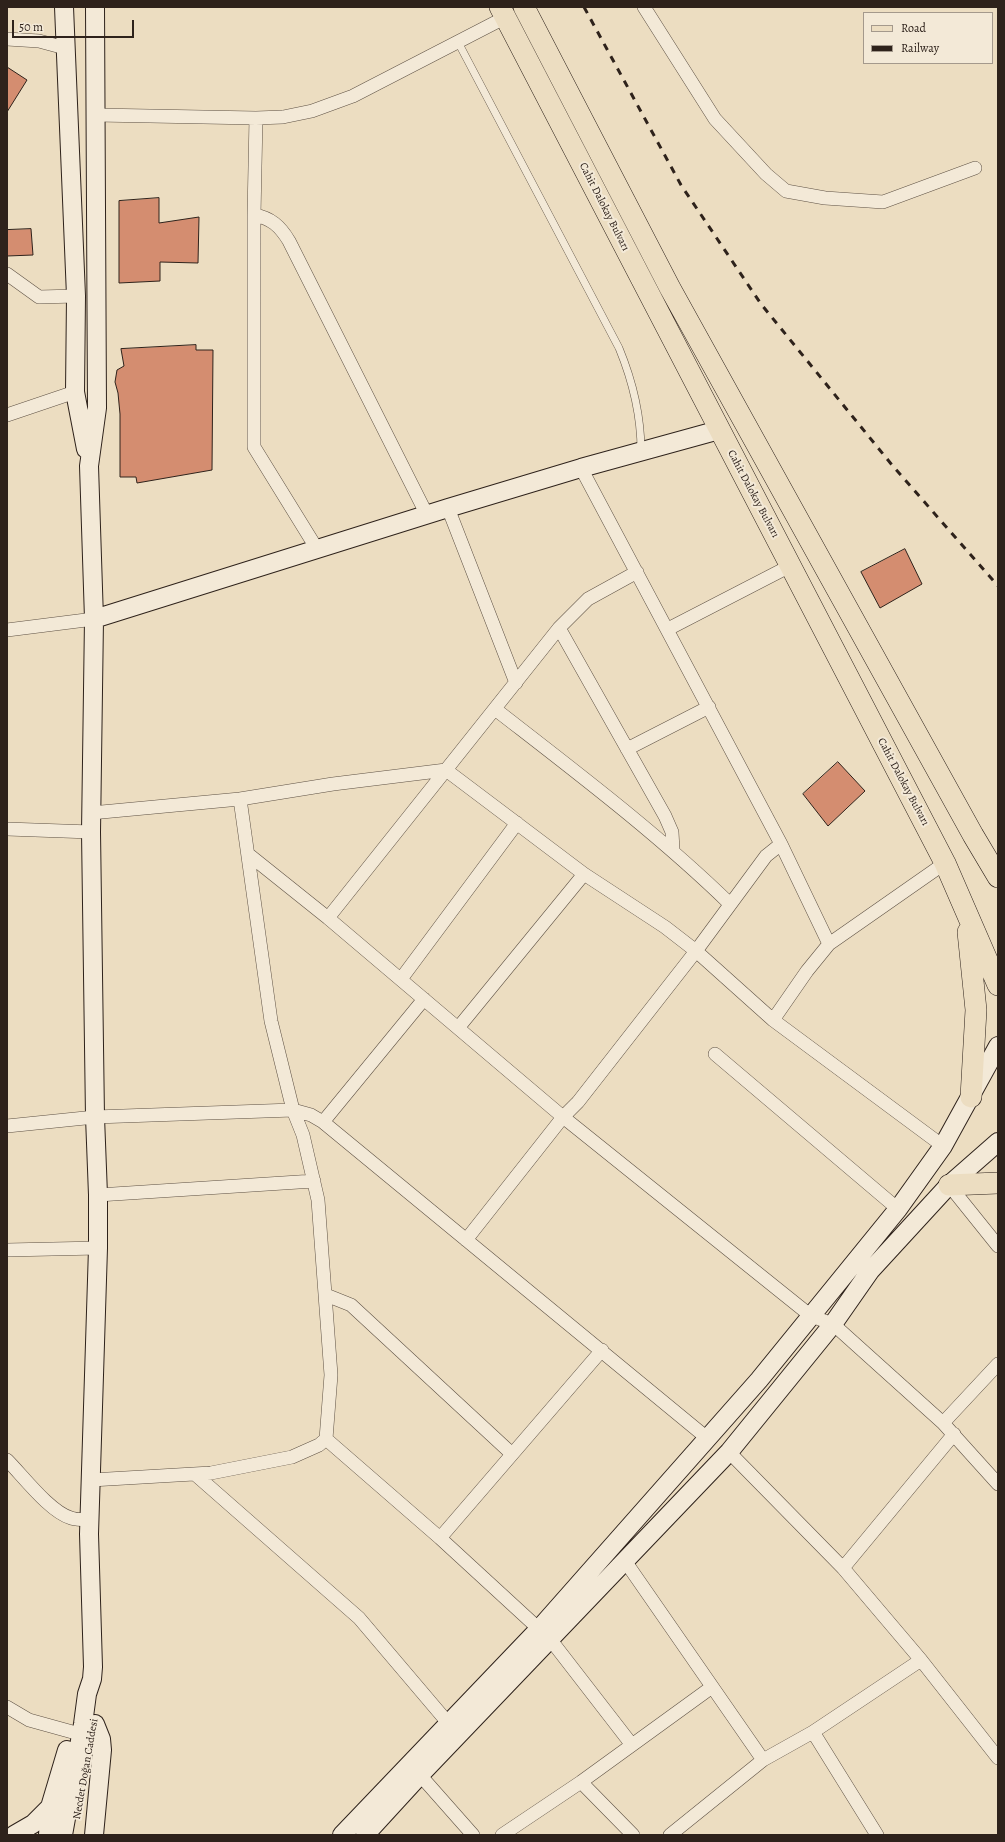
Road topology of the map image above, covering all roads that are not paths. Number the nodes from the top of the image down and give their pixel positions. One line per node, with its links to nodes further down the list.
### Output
1 (64, 7): 8 (street)
2 (95, 7): 9 (street)
3 (524, 7): 40 (main road, Cahit Dalokay Bulvarı)
4 (644, 7): 11 (street)
5 (503, 12): 7 (street); 17 (main road, Cahit Dalokay Bulvarı)
6 (7, 39): 8 (street)
7 (458, 42): 10 (street); 18 (lane)
8 (65, 48): 14 (street)
9 (97, 115): 10 (street); 19 (street)
10 (256, 118): 12 (street)
11 (974, 168)
12 (254, 215): 22 (street); 23 (street)
13 (7, 274): 14 (street)
14 (76, 296): 15 (street)
15 (75, 392): 16 (street); 19 (street)
16 (7, 414)
17 (719, 430): 18 (street); 24 (main road, Cahit Dalokay Bulvarı)
18 (641, 451): 20 (street)
19 (90, 466): 26 (street)
20 (581, 468): 21 (street); 25 (street)
21 (448, 508): 22 (street); 30 (street)
22 (427, 515): 23 (street)
23 (316, 549): 26 (street)
24 (790, 566): 28 (street); 45 (main road, Cahit Dalokay Bulvarı)
25 (637, 572): 27 (street); 28 (street)
26 (94, 619): 29 (street); 36 (street)
27 (558, 628): 30 (street); 33 (street)
28 (668, 629): 31 (street)
29 (7, 630)
30 (516, 683): 32 (street)
31 (709, 707): 33 (street); 41 (street)
32 (495, 709): 34 (street); 43 (street)
33 (627, 749): 43 (street)
34 (446, 770): 35 (street); 37 (street); 50 (street)
35 (240, 799): 36 (street); 44 (street)
36 (91, 813): 39 (street)
37 (516, 823): 46 (street); 53 (street)
38 (7, 829): 39 (street)
39 (90, 832): 62 (street)
40 (973, 835): 42 (main road); 47 (main road, Cahit Dalokay Bulvarı)
41 (780, 844): 48 (street); 51 (street)
42 (998, 849)
43 (673, 850): 48 (street)
44 (248, 854): 50 (street); 61 (street)
45 (945, 863): 49 (main road, Cahit Dalokay Bulvarı); 51 (street)
46 (584, 874): 52 (street); 57 (street)
47 (998, 876)
48 (730, 904): 52 (street)
49 (966, 913): 54 (main road, Cahit Dalokay Bulvarı); 60 (main road)
50 (328, 918): 53 (street)
51 (829, 944): 56 (street)
52 (696, 951): 56 (street); 63 (street)
53 (401, 979): 55 (street)
54 (998, 985)
55 (424, 999): 57 (street); 64 (street)
56 (773, 1020): 67 (street)
57 (458, 1028): 63 (street)
58 (998, 1046): 60 (street)
59 (715, 1054): 72 (street)
60 (971, 1097): 67 (street)
61 (293, 1110): 62 (street); 64 (street); 68 (street)
62 (95, 1117): 65 (street); 71 (street)
63 (564, 1117): 73 (street); 78 (street)
64 (324, 1122): 73 (street)
65 (7, 1126)
66 (998, 1142): 70 (street)
67 (943, 1146): 72 (street)
68 (314, 1181): 71 (street); 77 (street)
69 (998, 1184): 70 (main road)
70 (949, 1185): 74 (street); 79 (street)
71 (98, 1195): 75 (street)
72 (898, 1209): 78 (street)
73 (466, 1240): 80 (street)
74 (998, 1246)
75 (98, 1248): 76 (street); 90 (street)
76 (7, 1250)
77 (326, 1295): 85 (street); 87 (street)
78 (811, 1316): 79 (street); 84 (street)
79 (833, 1324): 82 (street); 86 (street)
80 (602, 1350): 84 (street); 87 (street)
81 (998, 1364): 82 (street)
82 (943, 1423): 83 (street)
83 (954, 1434): 91 (street); 95 (street)
84 (707, 1438): 96 (street)
85 (326, 1439): 89 (street); 93 (street)
86 (729, 1452): 94 (street); 95 (street)
87 (512, 1454): 93 (street)
88 (7, 1460): 92 (street)
89 (196, 1475): 90 (street); 100 (street)
90 (90, 1480): 92 (street)
91 (998, 1484)
92 (89, 1520): 101 (street)
93 (440, 1538): 96 (street)
94 (625, 1561): 96 (street); 98 (street)
95 (843, 1568): 97 (street)
96 (544, 1634): 100 (street); 103 (street); 106 (street)
97 (921, 1660): 102 (street); 104 (street)
98 (712, 1687): 103 (street); 105 (street)
99 (7, 1707): 101 (street)
100 (449, 1724): 115 (street)
101 (85, 1727): 108 (street); 112 (street); 113 (street, Necdet Doğan Caddesi); 114 (street)
102 (813, 1732): 105 (street); 109 (street)
103 (632, 1745): 107 (street)
104 (996, 1750)
105 (763, 1760): 121 (street)
106 (420, 1775): 116 (street); 117 (street); 118 (street)
107 (581, 1782): 119 (street); 120 (street)
108 (50, 1808): 110 (street); 111 (street)
109 (874, 1834)
110 (14, 1835)
111 (48, 1835)
112 (63, 1835)
113 (74, 1835)
114 (94, 1835)
115 (342, 1835)
116 (365, 1835)
117 (380, 1835)
118 (473, 1835)
119 (502, 1835)
120 (633, 1835)
121 (670, 1835)

